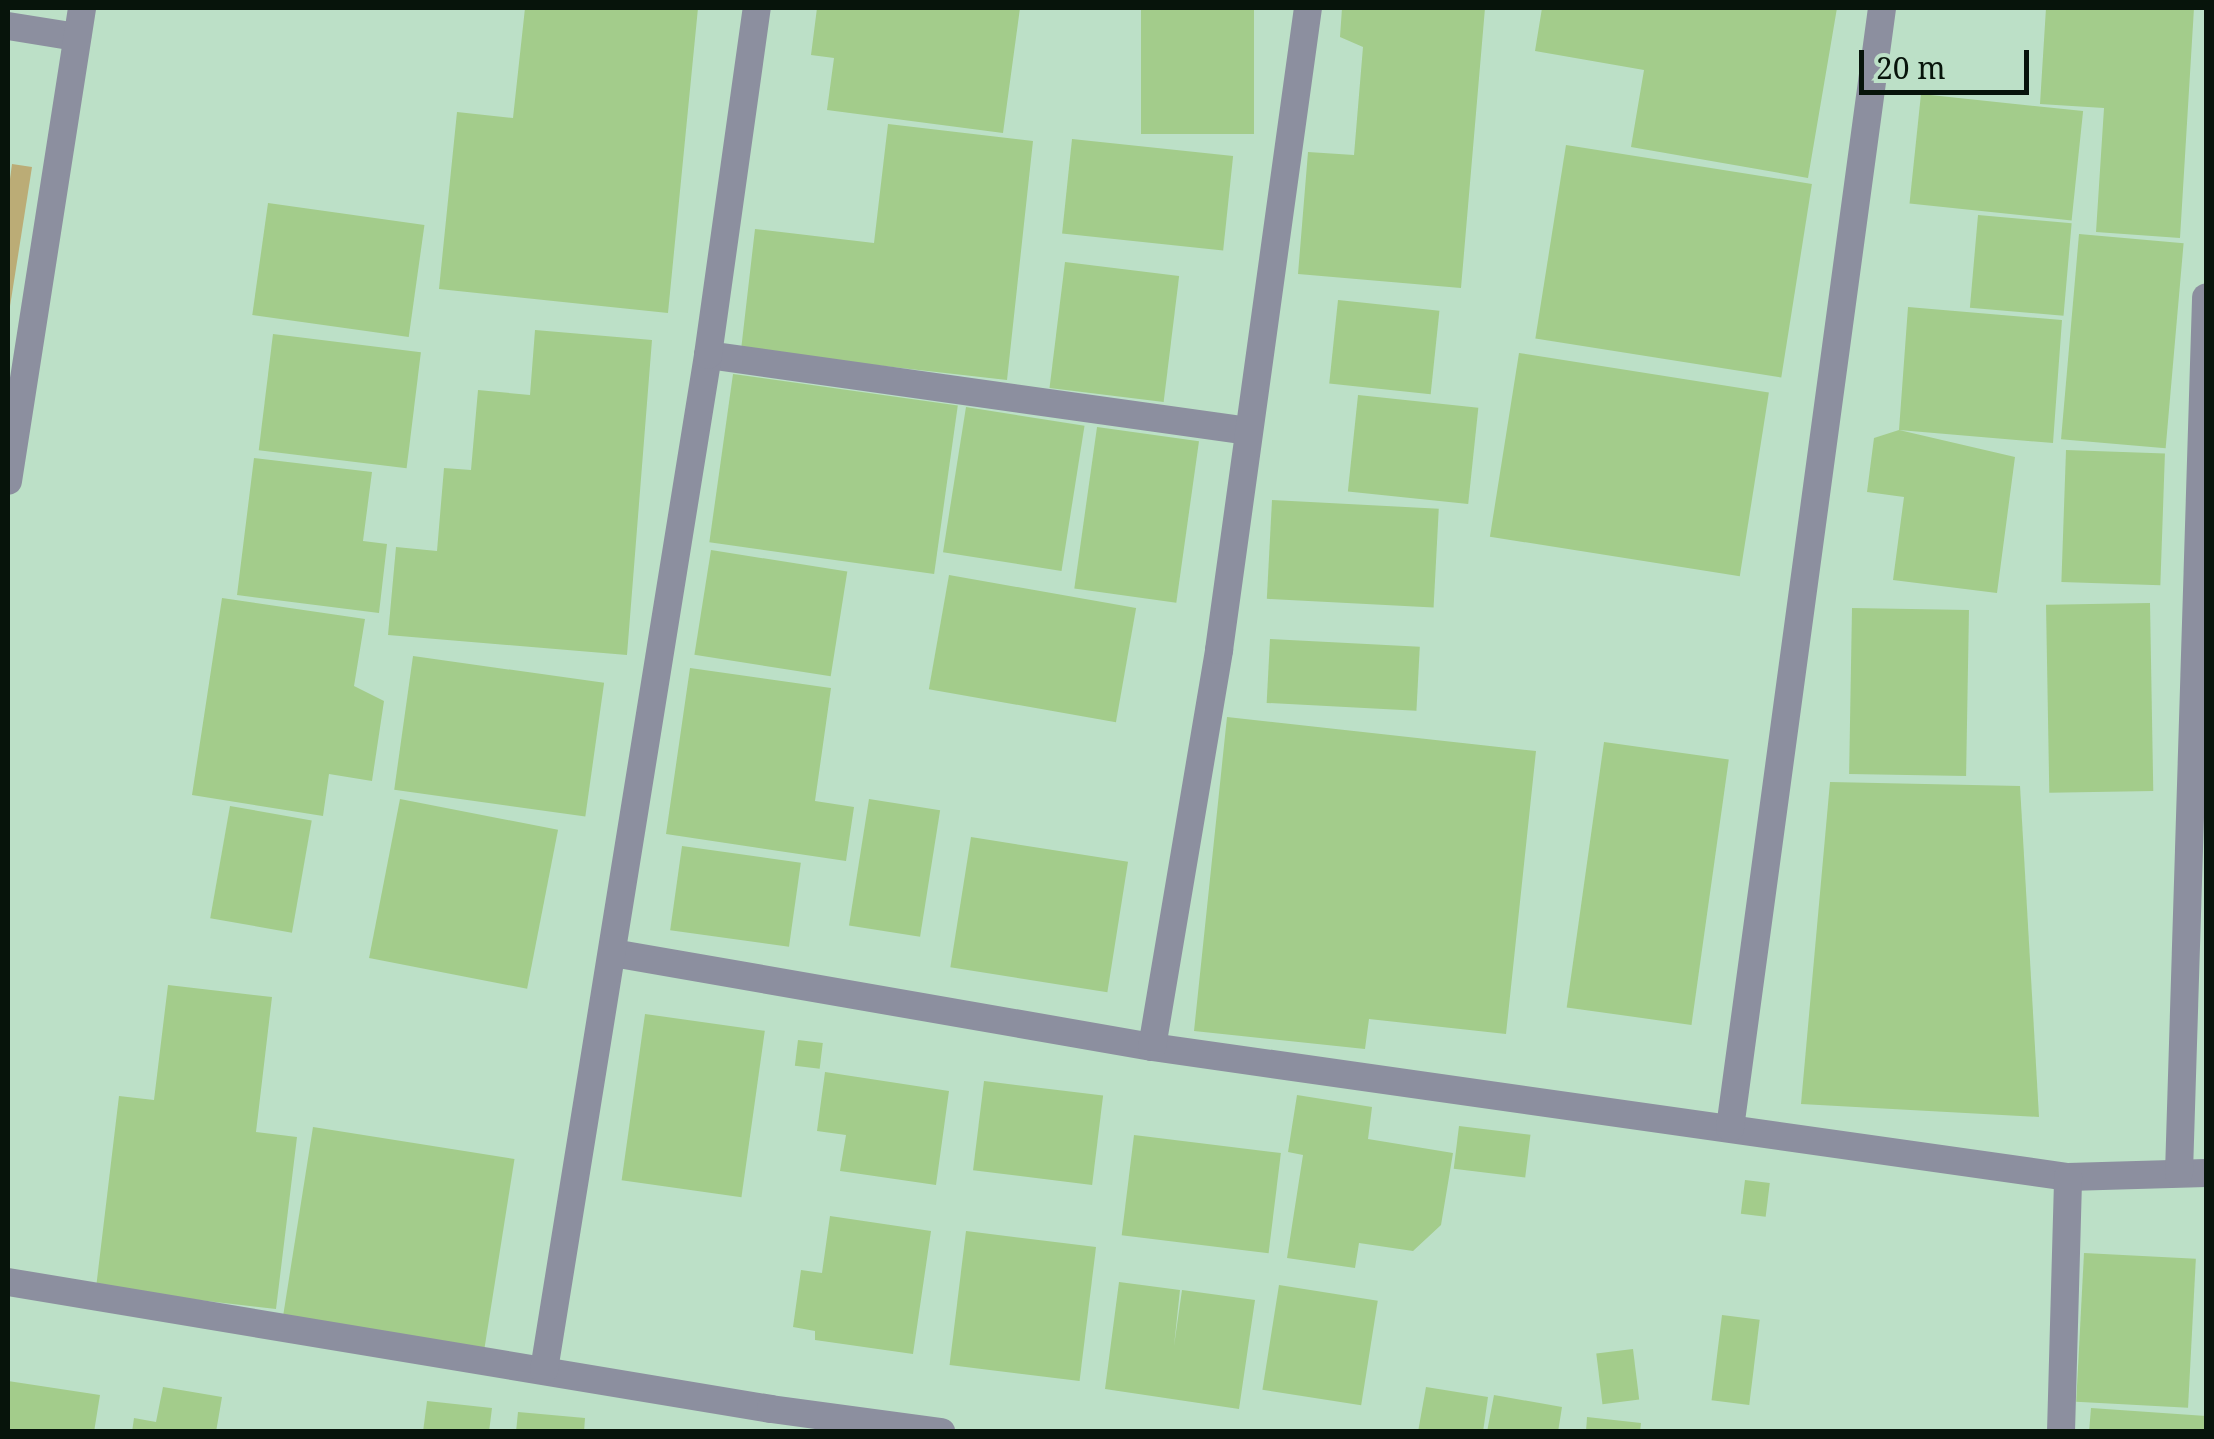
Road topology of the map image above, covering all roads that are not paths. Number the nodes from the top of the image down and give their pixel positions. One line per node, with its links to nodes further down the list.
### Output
1 (82, 8): 6 (street)
2 (757, 8): 8 (street)
3 (1308, 8): 9 (street)
4 (1882, 8): 13 (street)
5 (10, 27): 6 (street)
6 (77, 36): 10 (street)
7 (2206, 297): 14 (street)
8 (708, 355): 9 (street); 11 (street)
9 (1248, 431): 12 (street)
10 (8, 481)
11 (613, 953): 12 (street); 17 (street)
12 (1152, 1047): 13 (street)
13 (1730, 1128): 15 (street)
14 (2193, 1173): 15 (street)
15 (2068, 1177): 20 (street)
16 (8, 1282): 17 (street)
17 (544, 1370): 18 (street)
18 (769, 1420): 19 (street)
19 (941, 1432)
20 (2060, 1432)

